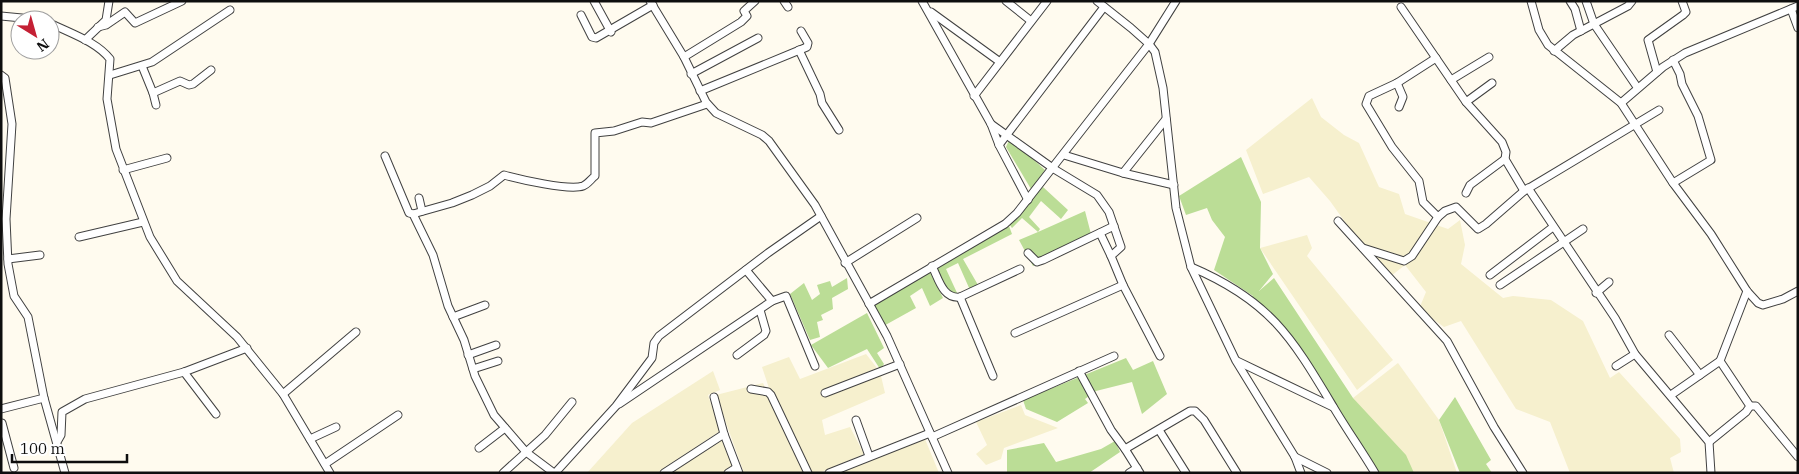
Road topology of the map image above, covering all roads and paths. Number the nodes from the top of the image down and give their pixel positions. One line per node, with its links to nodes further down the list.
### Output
1 (109, 1): 24 (street)
2 (182, 1): 24 (street)
3 (594, 1): 29 (street)
4 (755, 1): 35 (street)
5 (922, 1): 20 (street)
6 (1006, 1): 22 (street)
7 (1047, 1): 22 (street)
8 (1097, 1): 16 (street)
9 (1176, 1): 32 (street)
10 (1531, 1): 34 (street)
11 (1570, 1): 28 (street)
12 (1586, 1): 23 (street)
13 (1632, 1): 23 (street)
14 (1682, 1): 42 (street)
15 (651, 3): 29 (street); 35 (street)
16 (1104, 7): 32 (street); 63 (street)
17 (1401, 7): 37 (street)
18 (1794, 7): 26 (street); 38 (street)
19 (230, 10): 40 (street)
20 (928, 10): 39 (street); 52 (street)
21 (581, 15): 29 (street)
22 (1032, 21): 39 (street)
23 (1594, 24): 28 (street); 49 (street)
24 (98, 27): 31 (street)
25 (60, 28): 31 (street)
26 (1798, 28)
27 (801, 31): 33 (street)
28 (1581, 31): 34 (street)
29 (611, 32)
30 (758, 38): 43 (street)
31 (85, 40): 45 (street)
32 (1150, 44): 59 (street); 65 (street)
33 (799, 50): 50 (street); 62 (street)
34 (1554, 51): 54 (street)
35 (684, 57): 43 (street)
36 (1489, 57): 46 (street)
37 (1436, 58): 46 (street); 47 (street)
38 (1673, 60): 42 (street); 72 (street)
39 (1000, 62): 52 (street)
40 (142, 66): 45 (street); 51 (street)
41 (211, 70): 51 (street)
42 (1657, 72): 49 (street)
43 (692, 74): 50 (street)
44 (1, 75): 78 (street)
45 (110, 75): 70 (street)
46 (1450, 80): 53 (street)
47 (1396, 83): 57 (street); 83 (street)
48 (1492, 83): 53 (street)
49 (1637, 87): 54 (street)
50 (700, 91): 55 (street)
51 (153, 93): 56 (street)
52 (974, 96): 60 (street)
53 (1466, 102): 68 (street)
54 (1621, 103): 61 (street)
55 (706, 104): 79 (street); 81 (street)
56 (156, 105)
57 (1399, 107)
58 (1659, 110): 61 (street)
59 (1166, 119): 71 (street); 73 (street)
60 (991, 124): 63 (street); 64 (street)
61 (1635, 124): 72 (street); 74 (street)
62 (839, 130)
63 (1007, 134): 64 (street); 69 (street)
64 (999, 145): 77 (street)
65 (1064, 155): 69 (street); 71 (street)
66 (385, 156): 80 (street)
67 (167, 158): 70 (street)
68 (1505, 159): 74 (street); 75 (street)
69 (1054, 169): 77 (street); 86 (street)
70 (123, 170): 85 (street)
71 (1123, 173): 73 (street)
72 (1673, 183): 108 (street)
73 (1174, 186): 99 (street)
74 (1526, 190): 83 (street); 87 (street)
75 (1466, 193)
76 (419, 198): 79 (street)
77 (1028, 200): 98 (street)
78 (4, 203): 96 (street)
79 (422, 211): 80 (street)
80 (413, 214): 114 (street)
81 (821, 216): 97 (street); 101 (street)
82 (917, 218): 97 (street)
83 (1438, 218): 92 (street)
84 (1338, 220): 92 (street)
85 (143, 222): 90 (street); 119 (street)
86 (1114, 226): 89 (street); 95 (street)
87 (1553, 226): 91 (street); 102 (street)
88 (1583, 229): 91 (street)
89 (1100, 233): 93 (street); 95 (street)
90 (79, 237)
91 (1564, 242): 105 (street); 107 (street)
92 (1360, 247): 184 (street)
93 (1028, 253)
94 (40, 255): 96 (street)
95 (1111, 256): 104 (street)
96 (6, 263): 141 (street)
97 (845, 263): 111 (street)
98 (932, 266): 109 (street); 111 (street)
99 (1191, 267): 126 (street); 146 (street)
100 (1020, 269): 109 (street)
101 (746, 270): 110 (street); 143 (street)
102 (1490, 275)
103 (1609, 282): 107 (street)
104 (1123, 285): 116 (street); 124 (street)
105 (1500, 285)
106 (1798, 291): 108 (street)
107 (1596, 292): 120 (street)
108 (1747, 292): 127 (street)
109 (960, 297): 135 (street)
110 (772, 301): 113 (street); 129 (street)
111 (869, 304): 128 (street)
112 (485, 305): 114 (street)
113 (760, 310): 121 (street); 143 (street)
114 (453, 317): 122 (street)
115 (356, 332): 138 (street)
116 (1015, 333)
117 (1669, 335): 134 (street)
118 (496, 345): 122 (street)
119 (247, 348): 133 (street); 138 (street)
120 (1634, 354): 130 (street); 139 (street)
121 (737, 355)
122 (468, 356): 131 (street)
123 (1114, 356): 132 (street)
124 (1160, 356)
125 (498, 361): 131 (street)
126 (1236, 361): 146 (street); 163 (street)
127 (1720, 361): 134 (street); 144 (street)
128 (900, 364): 137 (street); 155 (street)
129 (815, 366)
130 (1616, 366)
131 (473, 369): 152 (street)
132 (1079, 371): 155 (street); 160 (street)
133 (184, 372): 147 (street); 157 (street)
134 (1700, 375): 139 (street)
135 (993, 376)
136 (751, 389): 175 (street)
137 (825, 393)
138 (283, 394): 156 (street)
139 (1671, 395): 158 (street)
140 (714, 396): 154 (street)
141 (44, 398): 145 (street); 157 (street)
142 (572, 402): 161 (street)
143 (616, 406): 172 (street)
144 (1750, 406): 158 (street); 164 (street)
145 (1, 408)
146 (1334, 408): 183 (street)
147 (216, 414)
148 (398, 415): 165 (street)
149 (856, 420): 162 (street)
150 (1, 422): 166 (street)
151 (336, 427): 156 (street)
152 (505, 428): 159 (street); 161 (street)
153 (1159, 430): 160 (street); 179 (street); 180 (street)
154 (724, 434): 167 (street); 173 (street)
155 (931, 435): 162 (street); 177 (street)
156 (310, 439): 165 (street)
157 (57, 442): 169 (street)
158 (1709, 442): 185 (street)
159 (479, 448)
160 (1125, 449): 168 (street)
161 (526, 452): 171 (street); 172 (street)
162 (869, 456): 176 (street)
163 (1295, 457): 181 (street); 182 (street)
164 (1798, 457)
165 (324, 464): 170 (street)
166 (14, 468)
167 (737, 470): 174 (street)
168 (1138, 470): 178 (street)
169 (65, 473)
170 (330, 473)
171 (503, 473)
172 (554, 473)
173 (664, 473)
174 (728, 473)
175 (808, 473)
176 (829, 473)
177 (948, 473)
178 (1129, 473)
179 (1186, 473)
180 (1237, 473)
181 (1301, 473)
182 (1327, 473)
183 (1375, 473)
184 (1523, 473)
185 (1711, 473)

